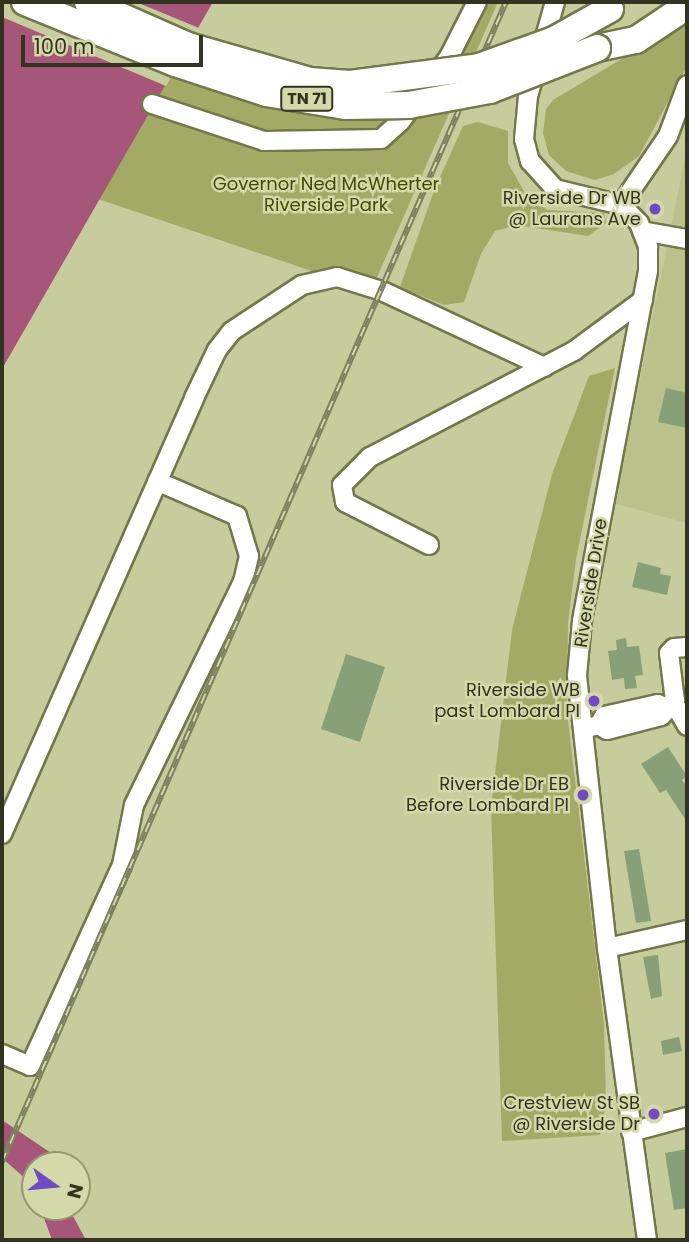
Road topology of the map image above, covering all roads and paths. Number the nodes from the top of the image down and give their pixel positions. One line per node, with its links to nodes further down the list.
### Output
1 (24, 2): 8 (highway, TN 71, bridge)
2 (88, 2): 6 (highway, TN 71, bridge)
3 (477, 2): 10 (street)
4 (555, 2): 11 (street)
5 (668, 2): 8 (highway, TN 71)
6 (617, 4)
7 (687, 6): 8 (highway)
8 (597, 48)
9 (687, 85): 11 (street)
10 (152, 104)
11 (621, 205): 12 (street)
12 (642, 231): 13 (street); 14 (street, Riverside Drive)
13 (687, 239)
14 (643, 300): 15 (street); 21 (street, Riverside Drive)
15 (544, 367): 16 (street); 17 (street)
16 (157, 481): 22 (street); 25 (street)
17 (429, 545)
18 (687, 647): 19 (street)
19 (671, 707): 20 (street); 21 (street)
20 (687, 726)
21 (591, 727): 24 (street, Riverside Drive)
22 (2, 834)
23 (687, 930): 24 (street)
24 (607, 948): 27 (street, Riverside Drive)
25 (2, 1054)
26 (687, 1117): 27 (street)
27 (631, 1132): 28 (street, Riverside Drive)
28 (647, 1240)

